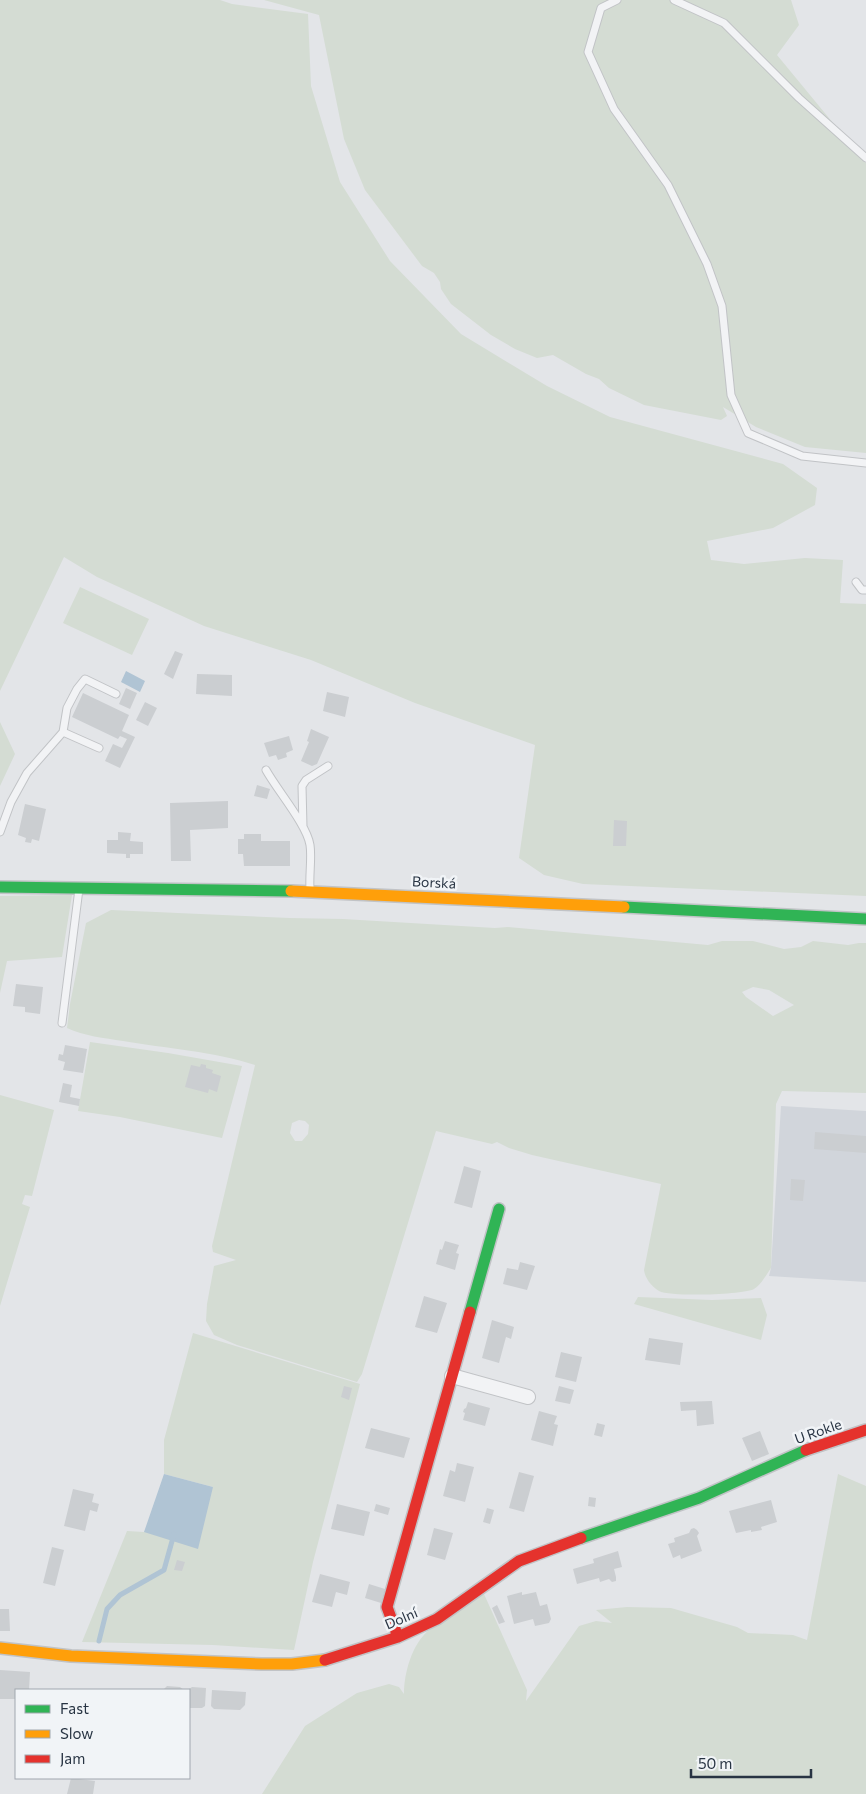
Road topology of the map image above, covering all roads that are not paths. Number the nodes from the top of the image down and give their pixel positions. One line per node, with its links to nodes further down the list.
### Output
1 (617, 0): 4 (lane)
2 (674, 0): 3 (lane)
3 (866, 158)
4 (866, 463)
5 (856, 582): 6 (lane)
6 (866, 590)
7 (116, 694): 8 (lane)
8 (63, 732): 9 (lane); 13 (lane)
9 (98, 748)
10 (328, 766): 12 (lane)
11 (266, 770): 12 (lane)
12 (303, 828): 16 (lane)
13 (0, 832)
14 (0, 887): 15 (street, Borská)
15 (79, 887): 16 (street, Borská); 18 (lane)
16 (310, 891): 17 (street, Borská)
17 (866, 918)
18 (62, 1023)
19 (499, 1209): 20 (street)
20 (452, 1376): 21 (street); 24 (street)
21 (528, 1397)
22 (866, 1430): 23 (street, U Rokle)
23 (780, 1461): 24 (street, Dolní)
24 (398, 1637): 25 (street, Dolní)
25 (0, 1648)

